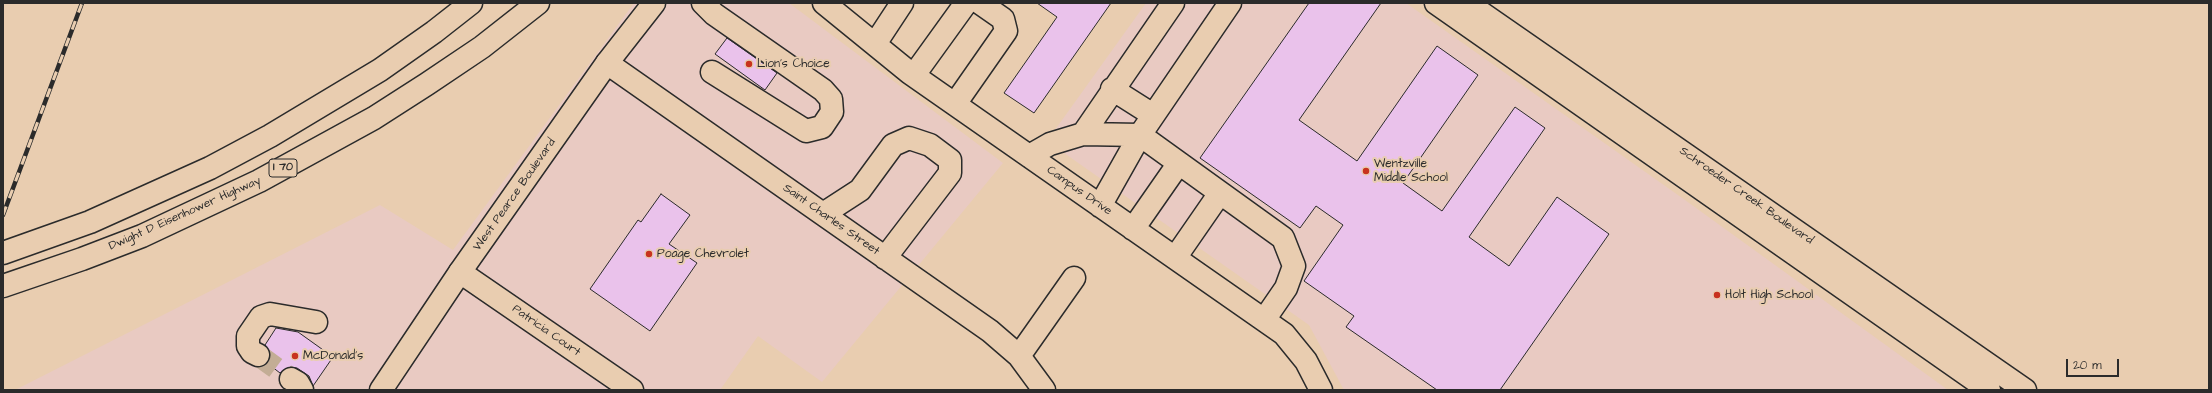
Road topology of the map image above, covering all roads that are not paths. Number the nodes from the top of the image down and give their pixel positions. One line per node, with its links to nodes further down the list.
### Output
1 (471, 3): 28 (main road)
2 (538, 3): 33 (main road, Dwight D Eisenhower Highway / I 70)
3 (654, 3): 14 (main road, West Pearce Boulevard)
4 (703, 3): 15 (main road)
5 (824, 3): 13 (main road, Campus Drive)
6 (902, 3): 13 (main road)
7 (966, 3): 16 (main road)
8 (980, 3): 18 (main road)
9 (1173, 3): 17 (main road)
10 (1230, 3): 19 (main road)
11 (1436, 3): 42 (main road, Schroeder Creek Boulevard)
12 (1467, 3): 43 (main road, Schroeder Creek Boulevard)
13 (875, 44): 16 (main road, Campus Drive)
14 (607, 63): 26 (main road, Saint Charles Street); 31 (main road, West Pearce Boulevard)
15 (712, 72)
16 (914, 75): 18 (main road, Campus Drive)
17 (1112, 89): 19 (main road); 20 (main road)
18 (955, 104): 22 (main road, Campus Drive)
19 (1153, 115): 21 (main road)
20 (1083, 134): 21 (main road); 22 (main road)
21 (1140, 135): 23 (main road); 25 (main road)
22 (1029, 156): 25 (main road, Campus Drive)
23 (1179, 163): 24 (main road); 27 (main road)
24 (1220, 193): 30 (main road); 34 (main road)
25 (1100, 206): 27 (main road, Campus Drive)
26 (823, 214): 29 (main road, Saint Charles Street); 29 (main road)
27 (1133, 229): 30 (main road, Campus Drive)
28 (3, 253)
29 (885, 258): 37 (main road, Saint Charles Street)
30 (1175, 258): 34 (main road, Campus Drive)
31 (460, 272): 38 (main road, West Pearce Boulevard); 39 (main road, Patricia Court)
32 (1074, 278): 37 (main road)
33 (3, 286)
34 (1264, 320): 41 (main road, Campus Drive)
35 (316, 322): 36 (main road)
36 (258, 355)
37 (1018, 356): 40 (main road, Saint Charles Street)
38 (381, 390)
39 (632, 390)
40 (1044, 390)
41 (1321, 390)
42 (1989, 390)
43 (2024, 390)

